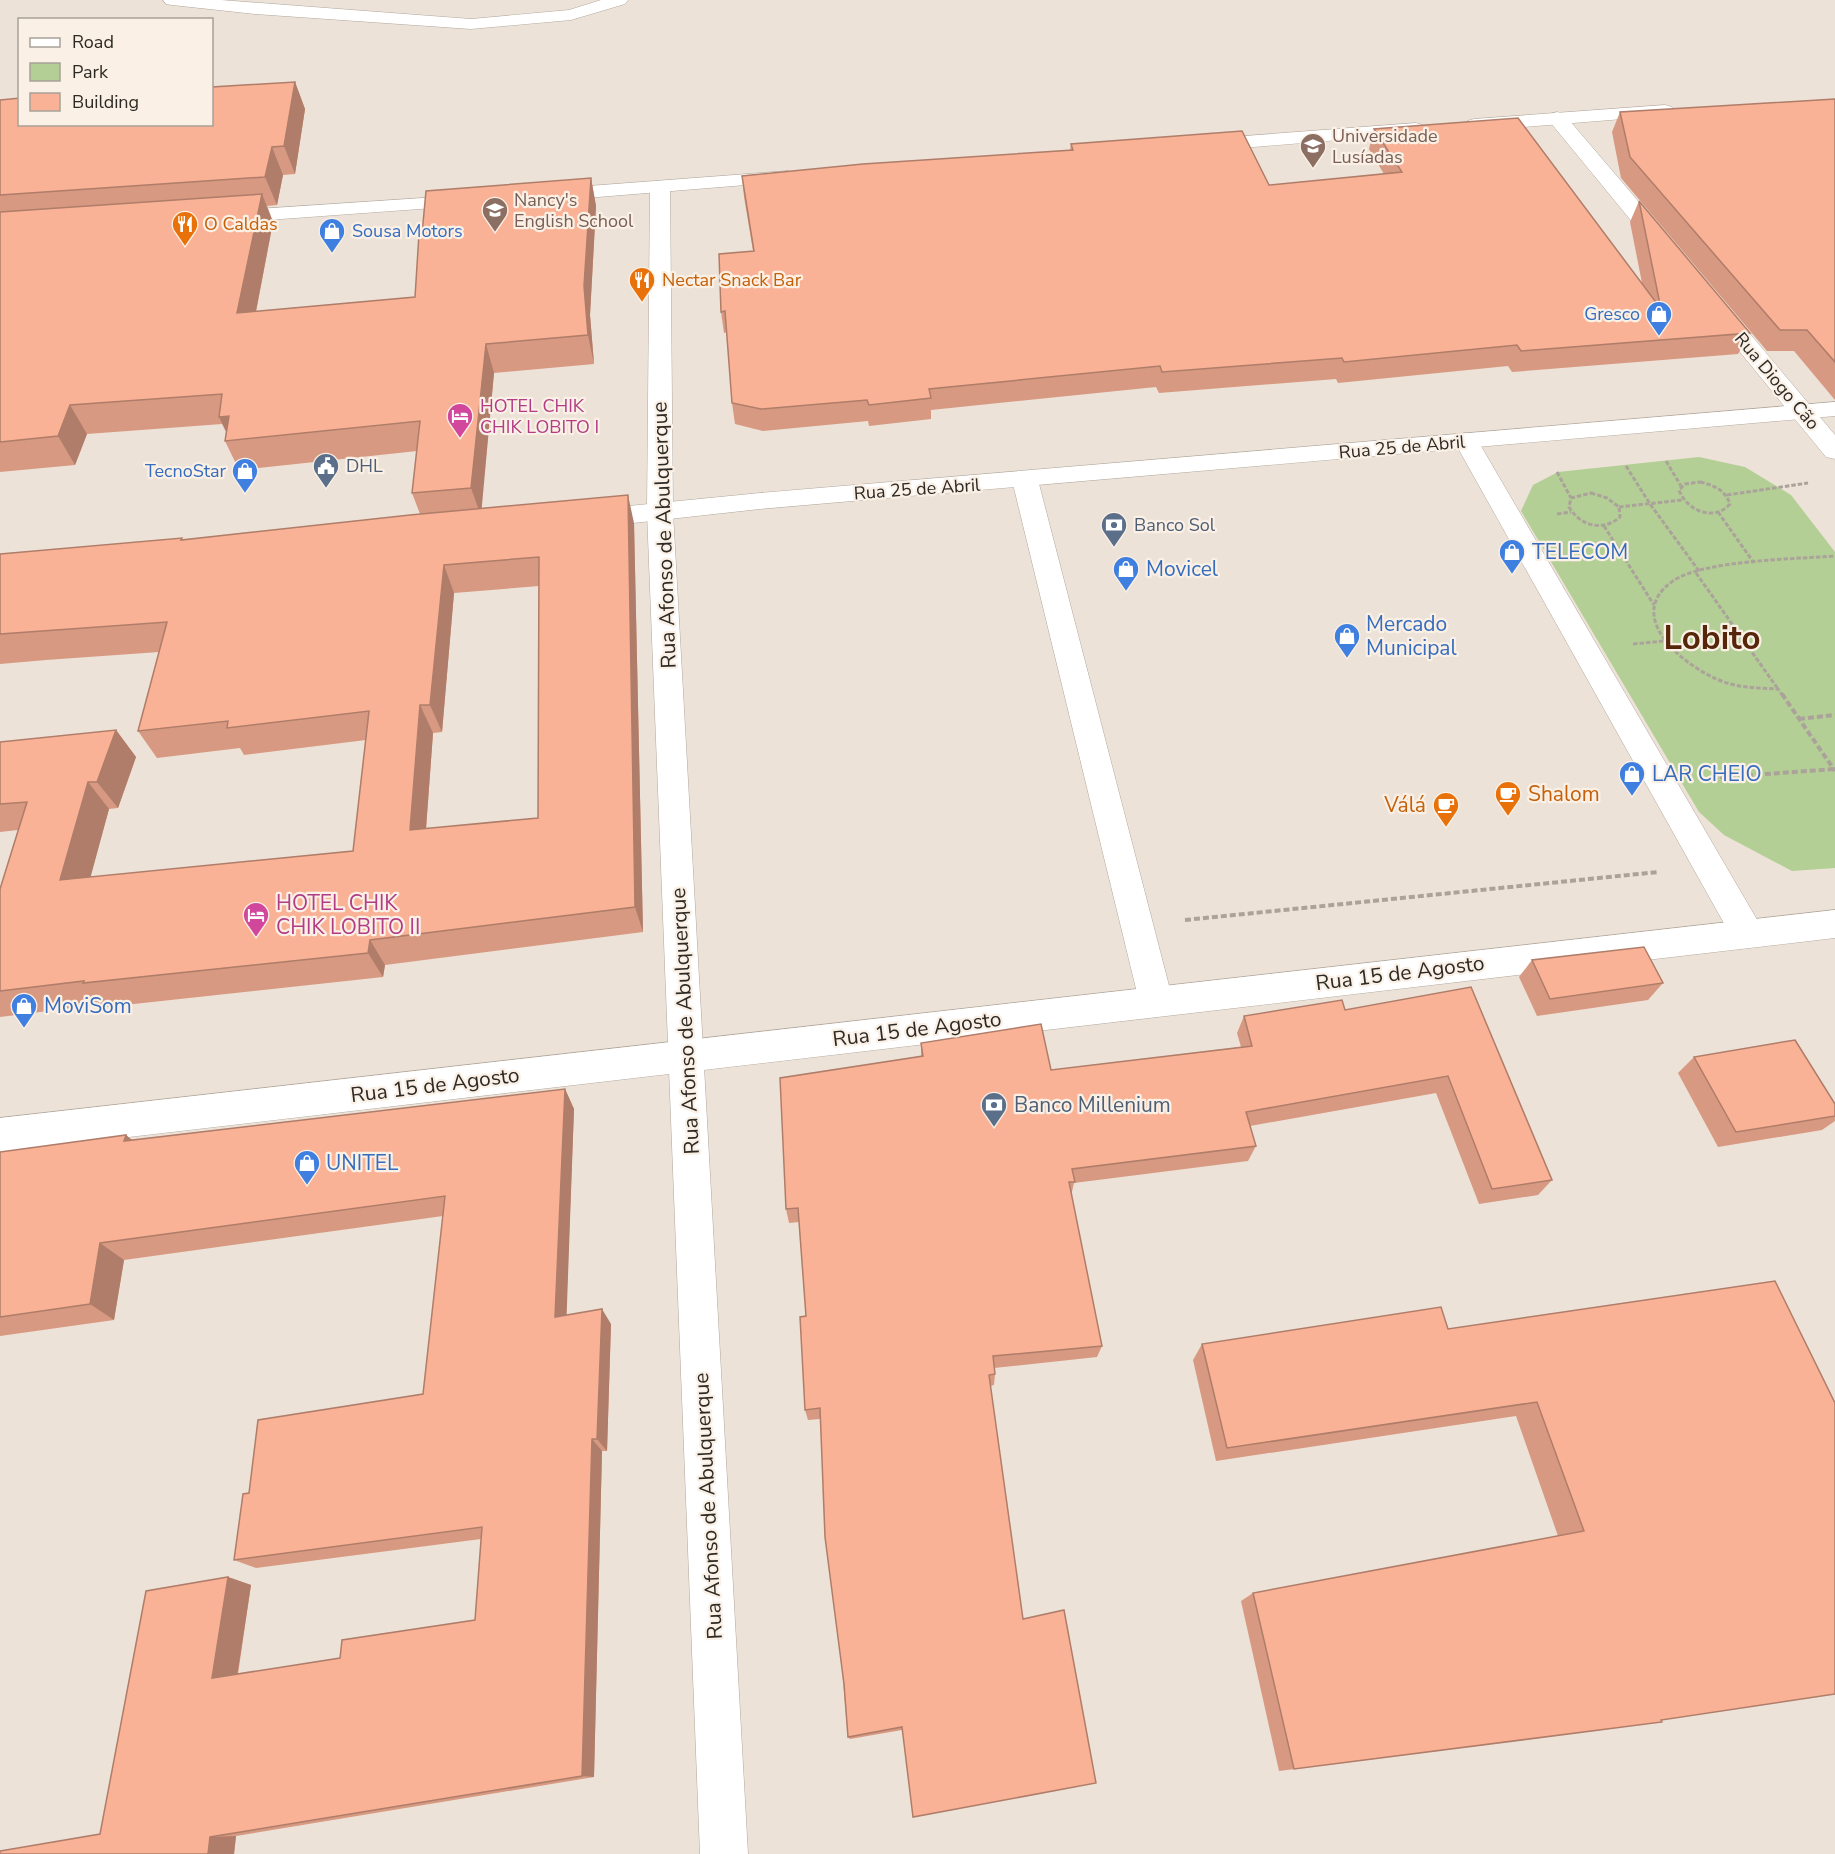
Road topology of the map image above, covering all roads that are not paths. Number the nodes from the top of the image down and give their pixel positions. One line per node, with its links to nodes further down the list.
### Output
1 (172, 0): 2 (street)
2 (619, 0)
3 (1684, 109): 4 (street)
4 (1557, 118): 5 (street); 11 (street)
5 (1186, 147)
6 (804, 176): 7 (street)
7 (660, 187): 8 (street); 18 (street, Rua Afonso de Abulquerque)
8 (531, 196)
9 (484, 200): 10 (street)
10 (212, 218)
11 (1680, 265)
12 (1703, 293): 14 (street, Rua Diogo Cão)
13 (1835, 409): 14 (street, Rua 25 de Abril)
14 (1803, 412): 15 (street, Rua 25 de Abril); 16 (street, Rua Diogo Cão)
15 (1466, 441): 17 (street, Rua 25 de Abril); 21 (street)
16 (1835, 450)
17 (1025, 480): 18 (street, Rua 25 de Abril); 22 (street)
18 (660, 512): 19 (street, Rua 25 de Abril); 23 (street, Rua Afonso de Abulquerque)
19 (566, 521)
20 (1835, 924): 21 (street, Rua 15 de Agosto)
21 (1747, 933): 22 (street, Rua 15 de Agosto)
22 (1156, 1001): 23 (street, Rua 15 de Agosto)
23 (687, 1056): 24 (street, Rua 15 de Agosto); 25 (street, Rua Afonso de Abulquerque)
24 (0, 1135)
25 (724, 1854)

